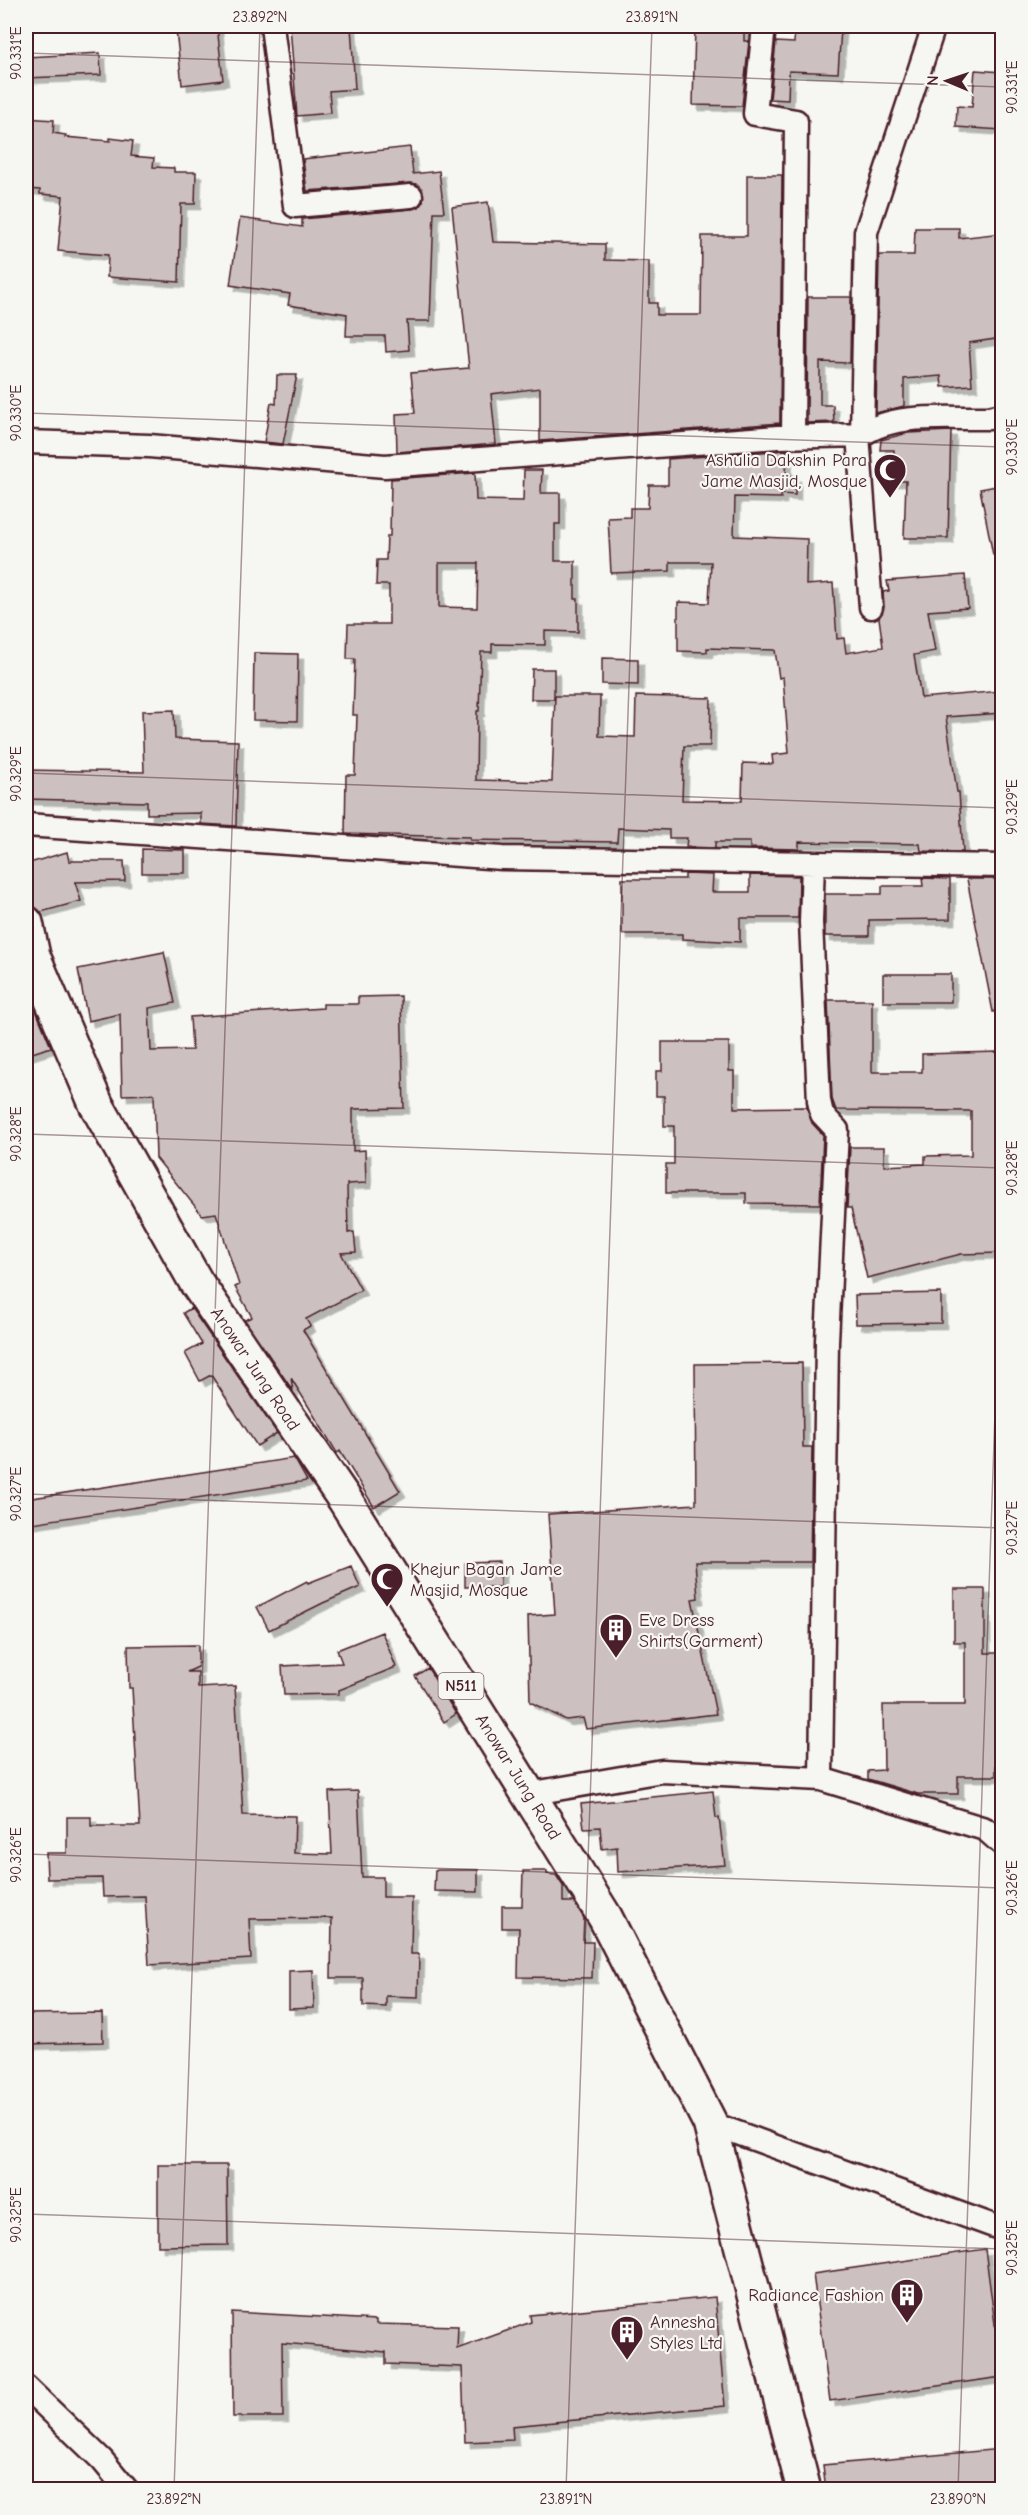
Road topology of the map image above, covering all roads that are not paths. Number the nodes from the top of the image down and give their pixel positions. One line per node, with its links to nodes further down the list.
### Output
1 (272, 26): 4 (street)
2 (764, 26): 7 (street)
3 (934, 26): 6 (street)
4 (411, 196)
5 (1002, 415): 6 (street)
6 (860, 435): 7 (street); 9 (street)
7 (793, 436): 8 (street)
8 (26, 442)
9 (871, 607)
10 (26, 825): 11 (street)
11 (813, 863): 12 (street); 14 (street)
12 (1002, 866)
13 (26, 922): 15 (highway, Anowar Jung Road / N511)
14 (821, 1779): 15 (street); 16 (street)
15 (528, 1794): 17 (highway, Anowar Jung Road / N511)
16 (1002, 1844)
17 (710, 2123): 18 (street); 21 (highway, Anowar Jung Road / N511)
18 (1002, 2229)
19 (26, 2387): 20 (street)
20 (127, 2490)
21 (804, 2490)

